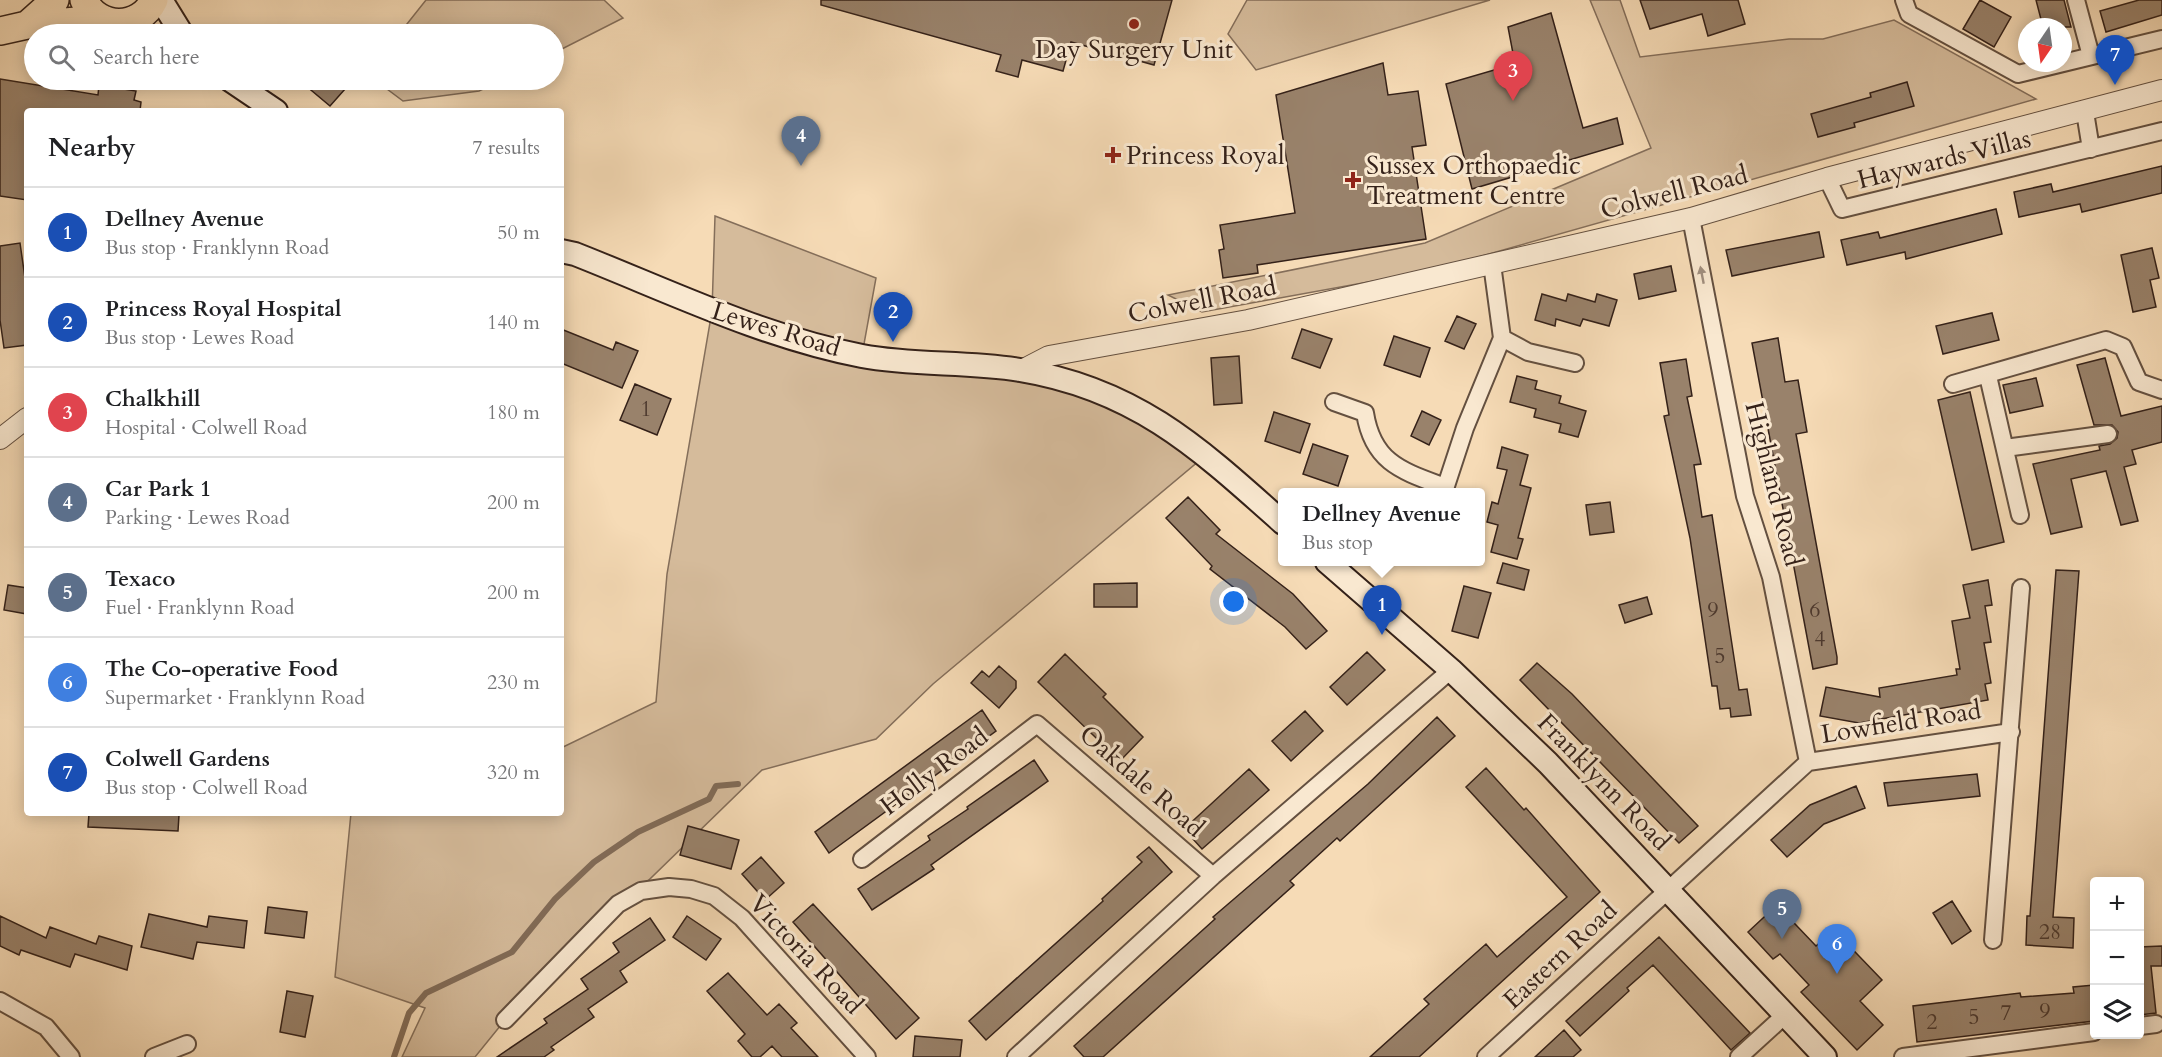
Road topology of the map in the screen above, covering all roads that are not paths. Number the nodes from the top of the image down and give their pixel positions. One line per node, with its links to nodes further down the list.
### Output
1 (55, 0): 7 (highway)
2 (84, 0): 8 (highway)
3 (154, 0): 9 (highway)
4 (161, 0): 10 (main road)
5 (1904, 0): 14 (street)
6 (2076, 0): 14 (street)
7 (28, 24)
8 (123, 24)
9 (127, 24)
10 (176, 24)
11 (24, 26): 12 (highway)
12 (0, 31)
13 (2162, 39): 14 (street)
14 (2091, 56)
15 (245, 90): 17 (main road)
16 (2162, 90): 18 (street, Colwell Road)
17 (272, 108)
18 (2085, 112): 20 (street); 21 (street, Colwell Road)
19 (2162, 131): 20 (street, Haywards Villas)
20 (2091, 149): 21 (street, Haywards Villas)
21 (1827, 178): 22 (street, Colwell Road)
22 (1691, 218): 24 (street, Colwell Road); 45 (street, Highland Road, one-way to 22)
23 (566, 249): 27 (main road, Lewes Road)
24 (1492, 264): 25 (street); 27 (street, Colwell Road)
25 (1502, 338): 26 (street); 37 (street)
26 (1575, 363)
27 (1022, 370): 39 (main road)
28 (1988, 376): 29 (street); 30 (street); 35 (street)
29 (1953, 384)
30 (2162, 390)
31 (1334, 402): 36 (street)
32 (24, 420): 34 (street)
33 (2108, 434): 35 (street)
34 (0, 438)
35 (2005, 448): 38 (street)
36 (1440, 488)
37 (1446, 488)
38 (2020, 515)
39 (1278, 519)
40 (1333, 566): 42 (main road, Franklynn Road)
41 (2021, 588): 44 (street, Lowfield Road)
42 (1451, 670): 47 (street); 48 (main road, Franklynn Road)
43 (1037, 724): 46 (street, Holly Road); 47 (street, Oakdale Road)
44 (2011, 732): 45 (street, Lowfield Road); 49 (street, Lowfield Road)
45 (1808, 762): 48 (street, Lowfield Road)
46 (862, 859)
47 (1213, 876): 58 (street)
48 (1668, 890): 51 (main road, Franklynn Road); 59 (street, Eastern Road)
49 (1993, 940)
50 (0, 1001): 55 (street)
51 (1785, 1015): 60 (street); 61 (main road, Franklynn Road)
52 (505, 1020): 57 (street, Victoria Road)
53 (2090, 1033): 62 (street)
54 (187, 1044): 56 (street)
55 (71, 1057)
56 (154, 1057)
57 (867, 1057)
58 (1016, 1057)
59 (1486, 1057)
60 (1739, 1057)
61 (1825, 1057)
62 (1903, 1057)

